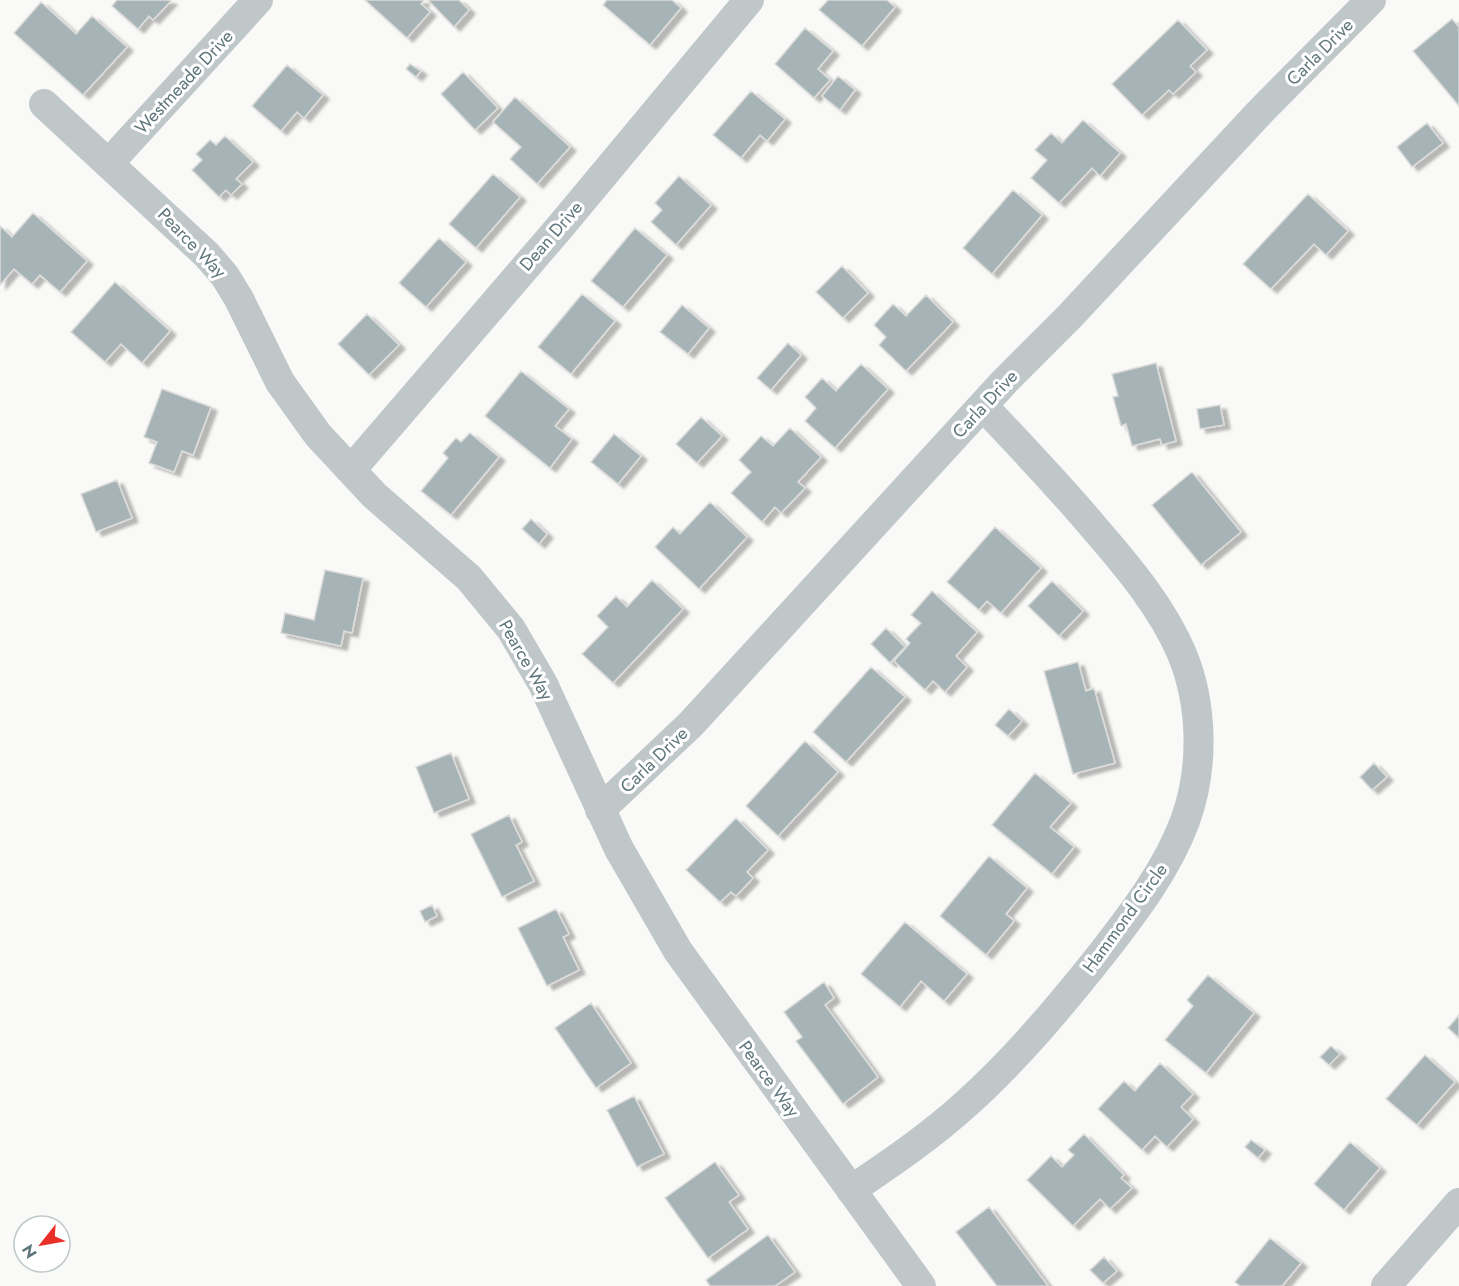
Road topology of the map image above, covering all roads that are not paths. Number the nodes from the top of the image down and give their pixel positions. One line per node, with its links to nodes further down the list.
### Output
1 (258, 0): 5 (street, Westmeade Drive)
2 (749, 0): 7 (street, Dean Drive)
3 (1371, 0): 6 (street, Carla Drive)
4 (44, 104): 5 (street, Pearce Way)
5 (109, 164): 7 (street, Pearce Way)
6 (983, 406): 8 (street, Carla Drive); 9 (street, Hammond Circle)
7 (351, 470): 8 (street, Pearce Way)
8 (600, 810): 9 (street, Pearce Way)
9 (851, 1190): 11 (street, Pearce Way)
10 (1459, 1203): 12 (street)
11 (921, 1286)
12 (1386, 1286)

